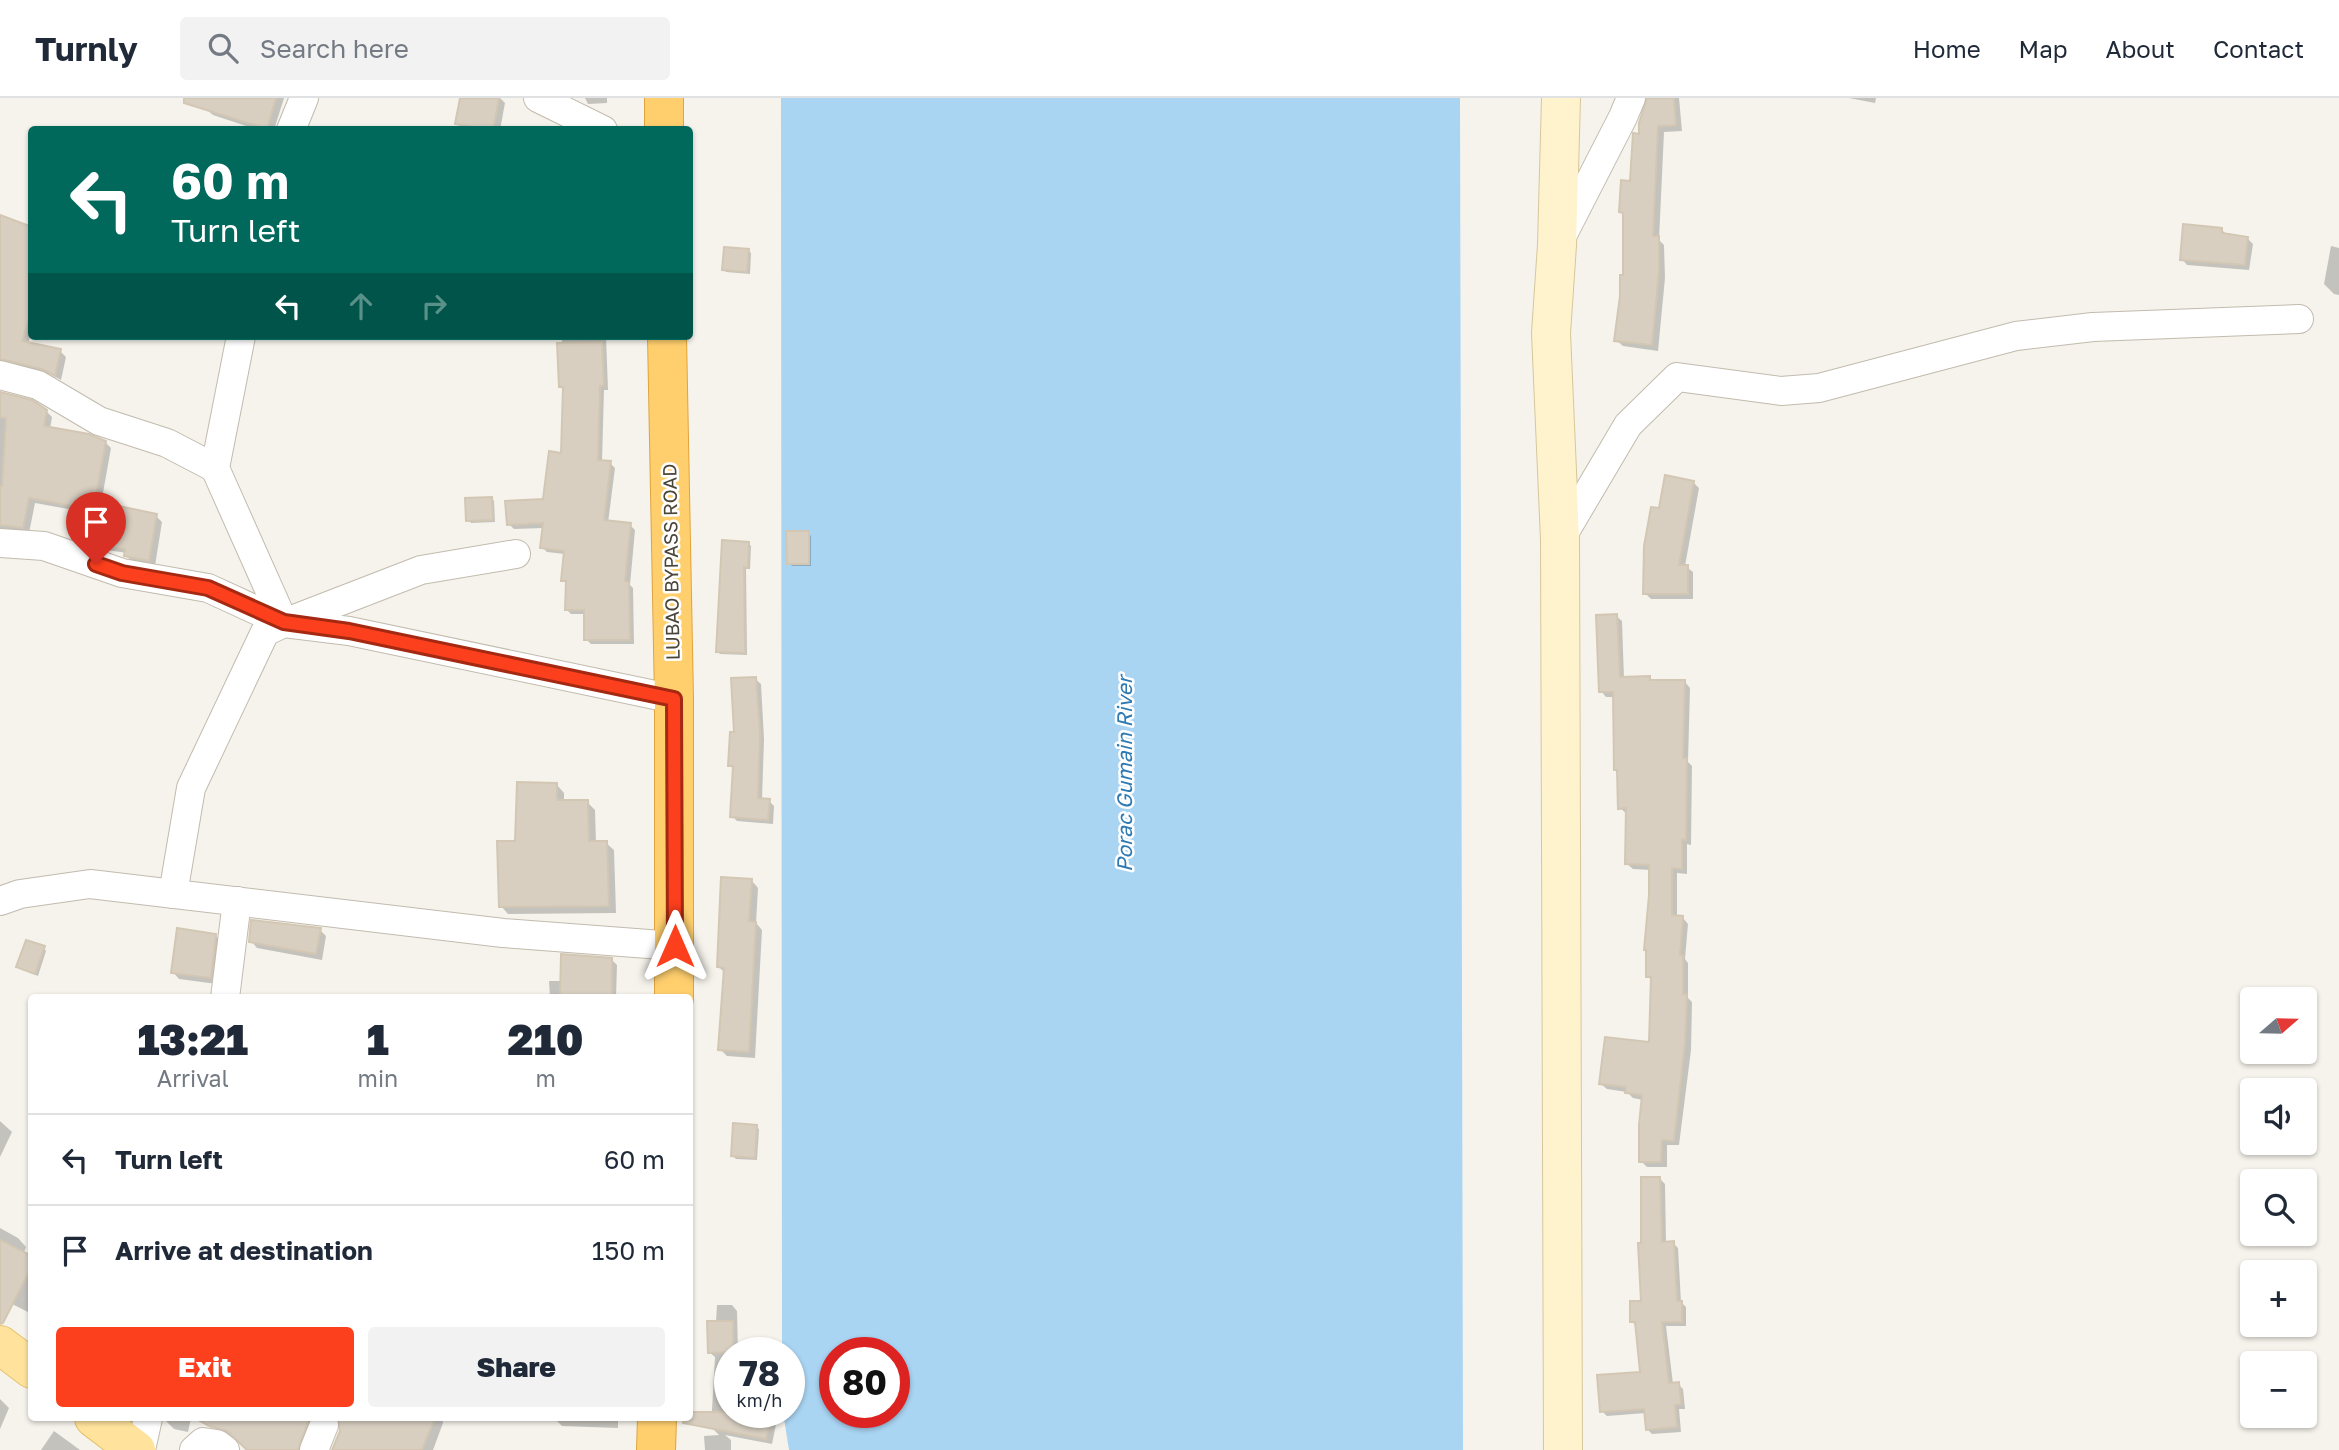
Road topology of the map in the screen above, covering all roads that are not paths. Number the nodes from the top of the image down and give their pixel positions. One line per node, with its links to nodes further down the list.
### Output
1 (304, 98): 6 (street)
2 (538, 98): 7 (street)
3 (664, 98): 8 (highway)
4 (1562, 98): 9 (street)
5 (1631, 98): 9 (street)
6 (293, 126)
7 (595, 126)
8 (664, 126)
9 (1557, 245): 15 (street)
10 (2299, 319): 15 (street)
11 (240, 340): 14 (street)
12 (667, 340): 19 (highway, LUBAO BYPASS ROAD)
13 (0, 375): 14 (street)
14 (215, 468): 18 (street)
15 (1560, 540): 36 (street)
16 (0, 543): 18 (street)
17 (516, 554): 18 (street)
18 (284, 622): 19 (street); 20 (street)
19 (674, 699): 23 (highway, LUBAO BYPASS ROAD)
20 (173, 894): 21 (street); 22 (street)
21 (0, 901)
22 (237, 901): 23 (street); 24 (street)
23 (675, 946): 25 (highway, LUBAO BYPASS ROAD)
24 (225, 994)
25 (674, 994)
26 (0, 1345): 27 (main road)
27 (28, 1366)
28 (98, 1421): 31 (main road)
29 (147, 1421): 32 (street)
30 (657, 1421): 35 (highway)
31 (135, 1450)
32 (141, 1450)
33 (194, 1450): 34 (street)
34 (225, 1450)
35 (656, 1450)
36 (1563, 1450)

